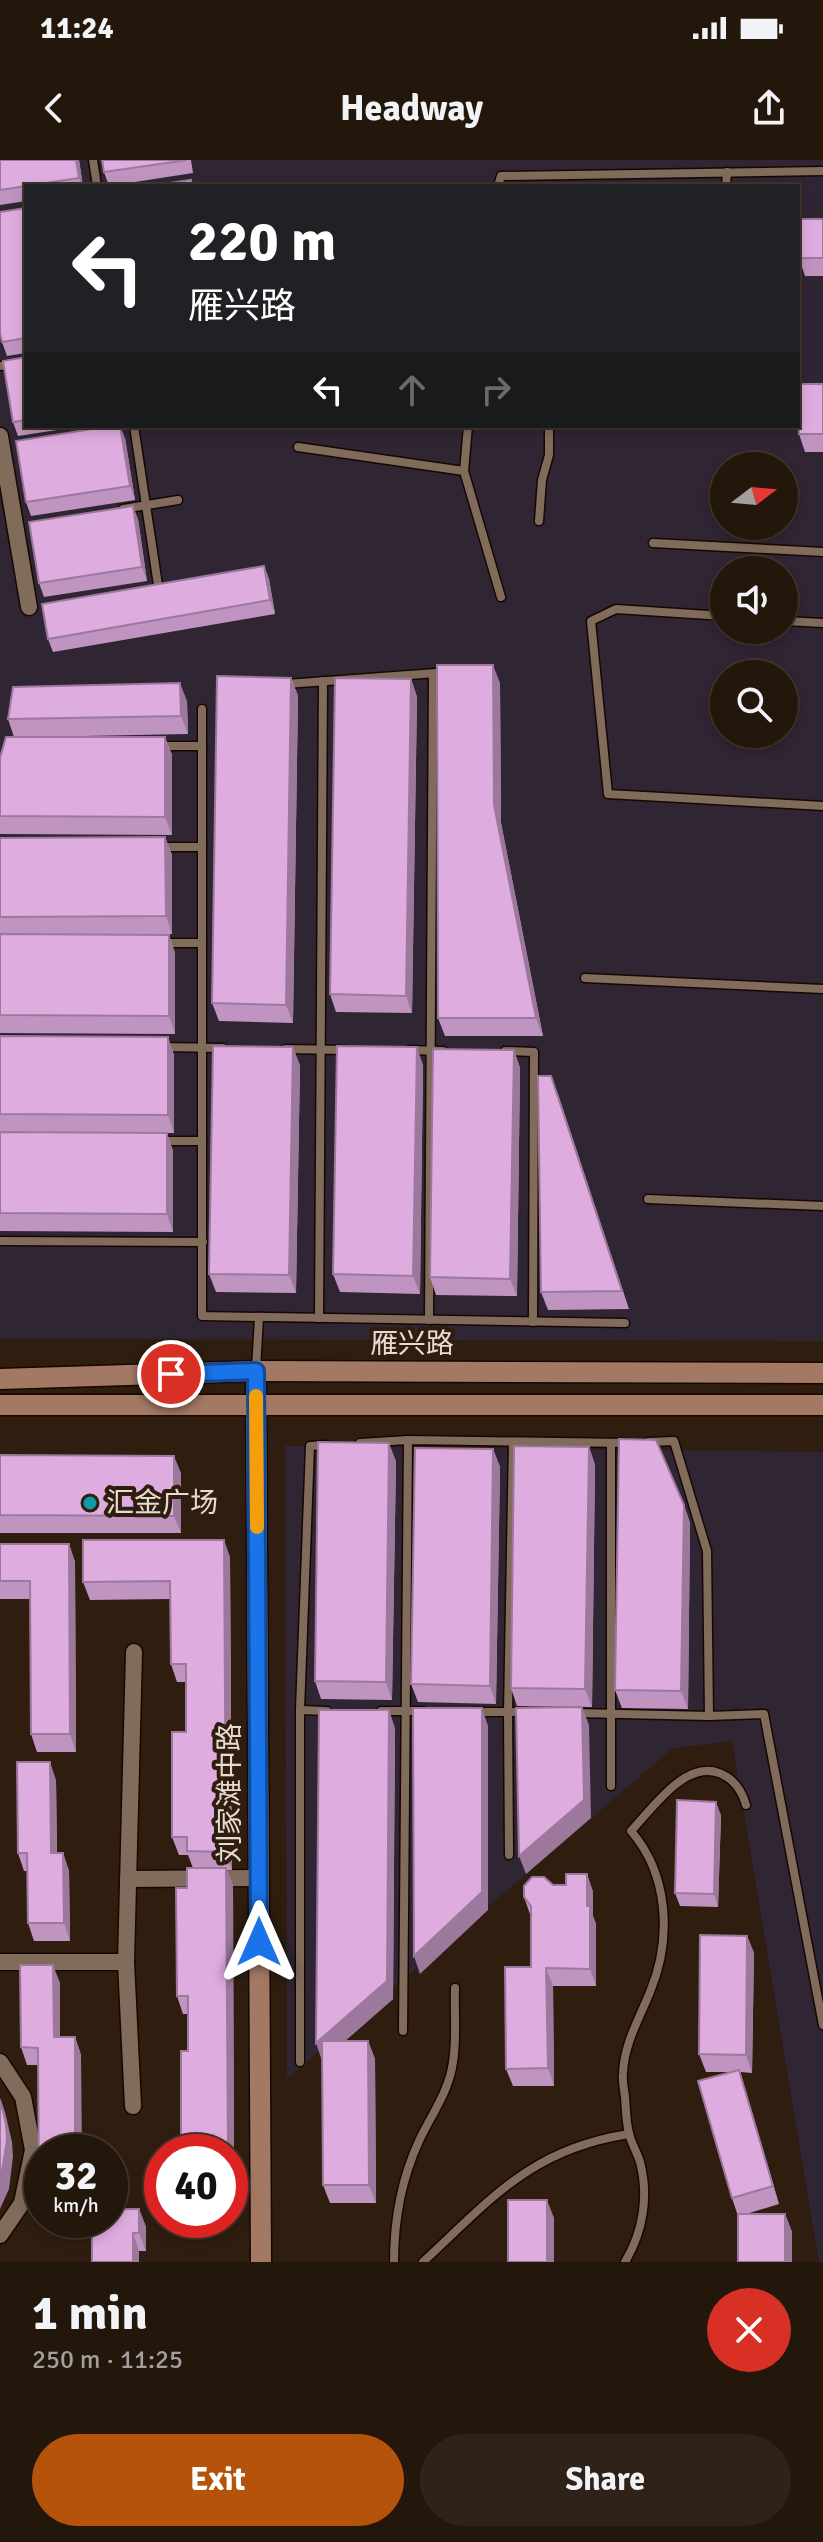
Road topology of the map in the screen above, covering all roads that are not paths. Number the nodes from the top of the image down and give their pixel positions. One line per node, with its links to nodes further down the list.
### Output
1 (93, 160): 5 (lane)
2 (823, 171): 3 (lane)
3 (727, 172): 4 (lane); 8 (lane)
4 (546, 175): 6 (lane); 7 (lane)
5 (97, 184)
6 (499, 184)
7 (547, 184)
8 (726, 184)
9 (24, 362): 10 (lane)
10 (0, 366)
11 (134, 428): 18 (lane)
12 (468, 428): 16 (lane)
13 (549, 428): 20 (lane)
14 (6, 442): 27 (street)
15 (298, 447): 16 (lane)
16 (464, 471): 26 (lane)
17 (178, 500): 18 (lane)
18 (146, 505): 19 (lane); 24 (lane)
19 (117, 510)
20 (539, 521)
21 (653, 543): 22 (lane)
22 (823, 552)
23 (173, 583): 24 (lane)
24 (158, 585): 25 (lane)
25 (143, 588)
26 (501, 597)
27 (29, 607)
28 (710, 615): 38 (lane)
29 (798, 622): 30 (lane)
30 (823, 623)
31 (448, 672): 32 (lane)
32 (433, 674): 33 (lane); 52 (lane)
33 (323, 681): 34 (lane); 49 (lane)
34 (269, 685)
35 (202, 709): 37 (lane)
36 (155, 745): 37 (lane)
37 (202, 746): 40 (lane)
38 (823, 806)
39 (156, 847): 40 (lane)
40 (202, 847): 42 (lane)
41 (156, 943): 42 (lane)
42 (202, 943): 46 (lane)
43 (585, 978): 44 (lane)
44 (823, 989)
45 (156, 1047): 46 (lane)
46 (202, 1048): 47 (lane); 56 (lane)
47 (232, 1048)
48 (276, 1049): 49 (lane)
49 (321, 1050): 50 (lane); 62 (lane)
50 (352, 1050)
51 (399, 1050): 52 (lane)
52 (430, 1051): 53 (lane); 63 (lane)
53 (460, 1051)
54 (490, 1051): 64 (lane)
55 (156, 1141): 56 (lane)
56 (202, 1141): 60 (lane)
57 (648, 1199): 58 (lane)
58 (823, 1206)
59 (0, 1241): 60 (lane)
60 (203, 1242): 61 (lane)
61 (259, 1317): 62 (lane); 66 (lane)
62 (319, 1318): 63 (lane)
63 (429, 1320): 64 (lane)
64 (533, 1322): 65 (lane)
65 (625, 1323)
66 (256, 1371): 67 (main road, 雁兴路); 68 (main road, 雁兴路); 69 (main road, 刘家滩中路)
67 (823, 1373)
68 (0, 1379)
69 (256, 1404): 70 (main road); 71 (main road); 92 (main road, 刘家滩中路)
70 (0, 1405)
71 (823, 1405)
72 (408, 1440): 73 (lane); 74 (lane); 81 (lane)
73 (513, 1442): 75 (lane); 84 (lane)
74 (352, 1443)
75 (611, 1443): 87 (lane); 88 (lane)
76 (338, 1444): 78 (lane)
77 (134, 1652): 93 (street)
78 (300, 1710): 79 (lane); 100 (lane)
79 (330, 1711)
80 (376, 1711): 81 (lane)
81 (407, 1711): 82 (lane); 98 (lane)
82 (436, 1711)
83 (464, 1712): 84 (lane)
84 (508, 1712): 85 (lane); 91 (lane)
85 (537, 1712)
86 (567, 1712): 87 (lane)
87 (611, 1713): 88 (lane); 89 (lane)
88 (709, 1716): 97 (lane)
89 (611, 1786)
90 (746, 1805): 102 (lane)
91 (509, 1855)
92 (259, 1878): 93 (street); 104 (main road, 刘家滩中路)
93 (128, 1879): 95 (street)
94 (0, 1962): 95 (street)
95 (126, 1962): 101 (street)
96 (455, 1988): 105 (lane)
97 (823, 2025)
98 (403, 2031)
99 (0, 2062): 103 (street)
100 (300, 2062)
101 (133, 2106)
102 (629, 2134): 106 (lane); 107 (lane)
103 (0, 2235)
104 (261, 2262)
105 (394, 2262)
106 (423, 2262)
107 (625, 2262)

